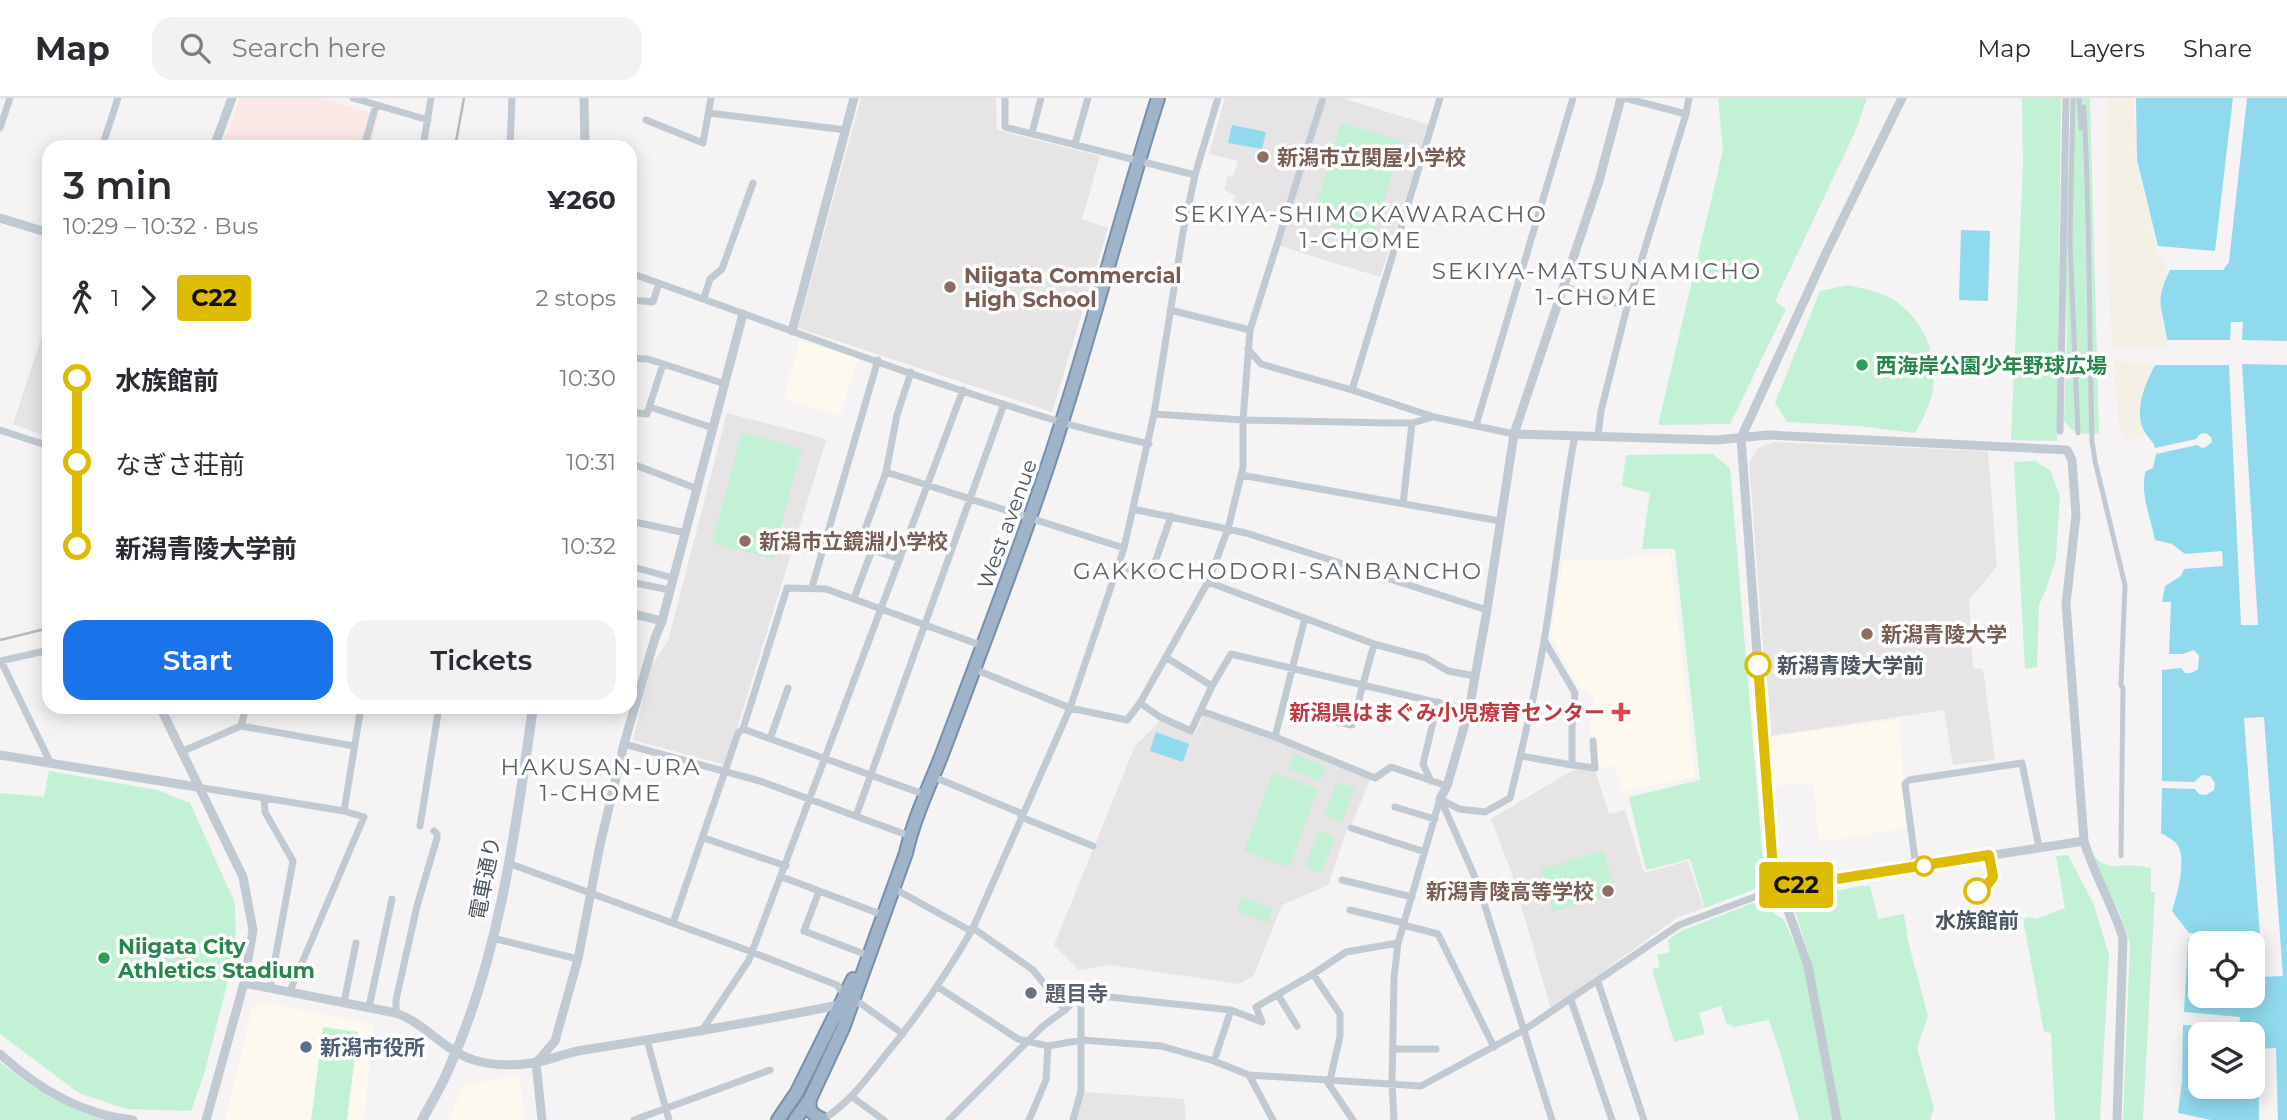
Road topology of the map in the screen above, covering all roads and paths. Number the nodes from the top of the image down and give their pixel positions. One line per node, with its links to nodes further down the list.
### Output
1 (10, 98): 30 (street)
2 (118, 98): 34 (street)
3 (232, 98): 35 (street)
4 (353, 98): 24 (street)
5 (431, 98): 28 (street)
6 (512, 98): 38 (street)
7 (584, 98): 39 (street)
8 (711, 98): 26 (street)
9 (854, 98): 32 (street)
10 (1004, 98): 33 (street)
11 (1041, 98): 33 (street)
12 (1088, 98): 40 (street)
13 (1158, 98): 41 (highway, West avenue)
14 (1218, 98): 42 (street)
15 (1323, 98): 54 (street)
16 (1440, 98): 63 (street)
17 (1573, 98): 72 (street)
18 (1623, 98): 27 (street); 48 (street)
19 (1689, 98): 27 (street)
20 (1902, 98): 80 (street)
21 (2066, 98): 75 (street)
22 (2073, 98): 76 (street)
23 (2079, 98): 31 (street)
24 (376, 105): 28 (street); 36 (street)
25 (2084, 107): 31 (street)
26 (709, 113): 29 (street); 32 (street)
27 (1686, 114): 51 (street)
28 (428, 120): 37 (street)
29 (646, 121)
30 (0, 128)
31 (2085, 128): 176 (street)
32 (846, 130): 55 (street)
33 (1032, 133): 40 (street)
34 (104, 140)
35 (217, 140)
36 (366, 140)
37 (424, 140)
38 (510, 140)
39 (585, 140)
40 (1075, 144): 41 (street)
41 (1139, 160): 42 (street); 70 (highway, West avenue)
42 (1195, 175): 52 (street)
43 (752, 183): 49 (street)
44 (0, 218): 45 (street)
45 (42, 231)
46 (637, 275): 47 (street)
47 (659, 283): 49 (street); 50 (street)
48 (1563, 286): 51 (street); 77 (street)
49 (704, 298): 53 (street)
50 (637, 301)
51 (1627, 307): 79 (street)
52 (1170, 310): 54 (street); 67 (street)
53 (743, 314): 55 (street); 61 (street)
54 (1250, 330): 56 (street)
55 (792, 331): 58 (street)
56 (1248, 349): 63 (street); 69 (street)
57 (637, 358): 59 (street)
58 (878, 360): 60 (street); 105 (street)
59 (663, 364): 61 (street); 65 (street)
60 (911, 372): 62 (street); 84 (street)
61 (725, 384): 73 (street)
62 (963, 390): 64 (street); 86 (street)
63 (1352, 390): 68 (street)
64 (1004, 404): 70 (street); 88 (street)
65 (650, 407): 66 (street); 73 (street)
66 (637, 413)
67 (1154, 414): 69 (street); 82 (street)
68 (1434, 417): 71 (street); 72 (street)
69 (1243, 419): 71 (street); 85 (street)
70 (1063, 423): 82 (street); 92 (highway, West avenue)
71 (1412, 423): 89 (street)
72 (1476, 425): 77 (street)
73 (713, 428): 87 (street)
74 (0, 430): 81 (street)
75 (2060, 431)
76 (2078, 433)
77 (1514, 434): 78 (street); 93 (street)
78 (1575, 435): 79 (street); 114 (street)
79 (1598, 435): 80 (street)
80 (1741, 438): 172 (street); 183 (street)
81 (42, 444)
82 (1149, 444): 90 (street)
83 (637, 466): 87 (street)
84 (886, 472): 86 (street); 98 (street)
85 (1241, 475): 89 (street); 95 (street)
86 (928, 484): 88 (street); 99 (street)
87 (698, 489): 96 (street)
88 (969, 499): 92 (street); 113 (street)
89 (1403, 504): 93 (street)
90 (1133, 509): 91 (street); 97 (street)
91 (1171, 516): 95 (street); 100 (street)
92 (1030, 518): 97 (street); 116 (highway, West avenue)
93 (1500, 521): 109 (street)
94 (637, 523): 96 (street)
95 (1228, 529): 103 (street); 109 (street)
96 (685, 533): 102 (street)
97 (1124, 548): 100 (street)
98 (872, 550): 99 (street); 107 (street)
99 (900, 559): 108 (street)
100 (1118, 565): 129 (street)
101 (637, 568): 102 (street)
102 (673, 578): 106 (street)
103 (1208, 582): 111 (street); 118 (street)
104 (637, 583): 106 (street)
105 (812, 587): 107 (street); 140 (street)
106 (670, 590): 112 (street)
107 (854, 598): 108 (street)
108 (882, 608): 113 (street); 149 (street)
109 (1487, 610): 122 (street)
110 (637, 615): 112 (street)
111 (1304, 618): 115 (street); 120 (street)
112 (662, 621): 126 (street)
113 (924, 623): 116 (street); 153 (street)
114 (1544, 639): 148 (street); 151 (street)
115 (1374, 644): 122 (street); 123 (street)
116 (983, 646): 121 (highway, West avenue)
117 (42, 652): 119 (street)
118 (1167, 658): 124 (street); 128 (street)
119 (0, 661): 150 (street)
120 (1292, 668): 123 (street); 124 (street); 141 (street)
121 (974, 669): 129 (street); 154 (highway, West avenue)
122 (1475, 676): 130 (street)
123 (1364, 685): 127 (street); 138 (street)
124 (1212, 686): 131 (street)
125 (788, 688): 142 (street)
126 (637, 700)
127 (1438, 702): 130 (street); 155 (street)
128 (1140, 703): 129 (street); 131 (street)
129 (1070, 708): 165 (street)
130 (1469, 710): 156 (street)
131 (1200, 711): 141 (street)
132 (163, 714): 146 (street)
133 (244, 714): 139 (street)
134 (360, 714): 145 (street)
135 (438, 714): 167 (street)
136 (532, 714): 177 (main road, 電車通り)
137 (633, 714): 144 (street)
138 (1331, 721)
139 (241, 726): 145 (street); 146 (street)
140 (743, 729): 142 (street); 152 (street)
141 (1275, 737): 155 (street)
142 (770, 739): 149 (street)
143 (1593, 741): 151 (street)
144 (624, 744): 152 (street); 185 (street)
145 (354, 746): 163 (street)
146 (181, 752): 157 (street)
147 (0, 755): 150 (street)
148 (1521, 757): 151 (street); 161 (street)
149 (824, 760): 153 (street); 160 (street)
150 (50, 762): 157 (street)
151 (1572, 765)
152 (727, 771): 160 (street); 171 (street)
153 (870, 775): 158 (street); 164 (street)
154 (934, 777): 158 (highway, West avenue); 165 (street)
155 (1431, 780): 156 (street)
156 (1447, 786): 161 (street)
157 (197, 787): 159 (street); 201 (street)
158 (926, 795): 170 (highway, West avenue)
159 (264, 799): 163 (street); 203 (street)
160 (810, 799): 164 (street); 178 (street)
161 (1440, 799): 166 (street); 215 (street)
162 (1395, 807): 166 (street)
163 (344, 811): 204 (street)
164 (856, 816): 170 (street)
165 (1022, 816): 173 (street); 192 (street)
166 (1435, 819): 175 (street)
167 (420, 826)
168 (1351, 828): 175 (street)
169 (434, 831): 213 (street)
170 (909, 836): 182 (highway, West avenue)
171 (704, 838): 178 (street); 190 (street)
172 (2084, 841): 174 (street); 256 (street)
173 (1093, 846)
174 (2039, 847): 179 (street); 179 (street)
175 (1425, 852): 186 (street)
176 (2121, 856)
177 (508, 863): 185 (street); 193 (main road, 電車通り)
178 (786, 866): 180 (street)
179 (1916, 867): 183 (street)
180 (782, 877): 184 (street); 196 (street)
181 (1342, 880): 186 (street)
182 (893, 888): 189 (highway, West avenue); 192 (street)
183 (1779, 888): 200 (street); 255 (street)
184 (819, 891): 189 (street); 197 (street)
185 (590, 893): 190 (street); 198 (street)
186 (1412, 897): 191 (street)
187 (392, 899): 210 (street)
188 (1350, 910): 191 (street)
189 (883, 915): 197 (highway, West avenue)
190 (673, 923): 196 (street)
191 (1404, 924): 195 (street); 222 (street)
192 (972, 929): 202 (street); 211 (street)
193 (492, 938): 198 (street); 225 (main road, 電車通り)
194 (356, 943): 209 (street)
195 (1398, 943): 199 (street); 223 (street)
196 (752, 952): 207 (street); 216 (street)
197 (867, 955): 207 (highway, West avenue)
198 (578, 959): 228 (street)
199 (1313, 974): 206 (street); 231 (street)
200 (1598, 982): 208 (street); 254 (street)
201 (244, 983): 203 (street); 237 (street)
202 (938, 987): 217 (street); 220 (street)
203 (270, 988): 204 (street)
204 (290, 991): 209 (street)
205 (1081, 994): 211 (street); 212 (street); 219 (street)
206 (1278, 995): 212 (street); 214 (street)
207 (844, 1000): 216 (street); 217 (street); 234 (highway, West avenue); 242 (highway, West avenue)
208 (1572, 1000): 215 (street); 253 (street)
209 (344, 1002): 210 (street)
210 (369, 1007): 213 (street)
211 (1065, 1010): 220 (street)
212 (1231, 1010): 227 (street)
213 (396, 1013): 225 (street)
214 (1297, 1026)
215 (1524, 1030): 222 (street); 252 (street)
216 (701, 1032): 218 (street)
217 (903, 1034): 233 (street)
218 (648, 1040): 228 (street); 235 (street)
219 (1082, 1040): 221 (street); 227 (street); 248 (street)
220 (1026, 1042): 221 (street); 246 (street)
221 (1048, 1046): 247 (street)
222 (1494, 1047): 232 (street)
223 (1393, 1049): 224 (street); 232 (street)
224 (1436, 1049)
225 (456, 1051): 228 (street); 238 (main road, 電車通り)
226 (0, 1054): 236 (street)
227 (1214, 1061): 230 (street)
228 (536, 1063): 239 (street)
229 (770, 1070): 235 (street)
230 (1248, 1075): 231 (street); 249 (street)
231 (1328, 1080): 232 (street); 250 (street)
232 (1392, 1084): 251 (street)
233 (852, 1097): 244 (street); 245 (street)
234 (810, 1099): 243 (highway, West avenue); 244 (highway)
235 (667, 1110): 240 (street); 241 (street)
236 (133, 1120)
237 (206, 1120)
238 (422, 1120)
239 (542, 1120)
240 (634, 1120)
241 (669, 1120)
242 (778, 1120)
243 (795, 1120)
244 (821, 1120)
245 (884, 1120)
246 (948, 1120)
247 (1029, 1120)
248 (1073, 1120)
249 (1273, 1120)
250 (1353, 1120)
251 (1392, 1120)
252 (1552, 1120)
253 (1612, 1120)
254 (1644, 1120)
255 (1837, 1120)
256 (2117, 1120)

